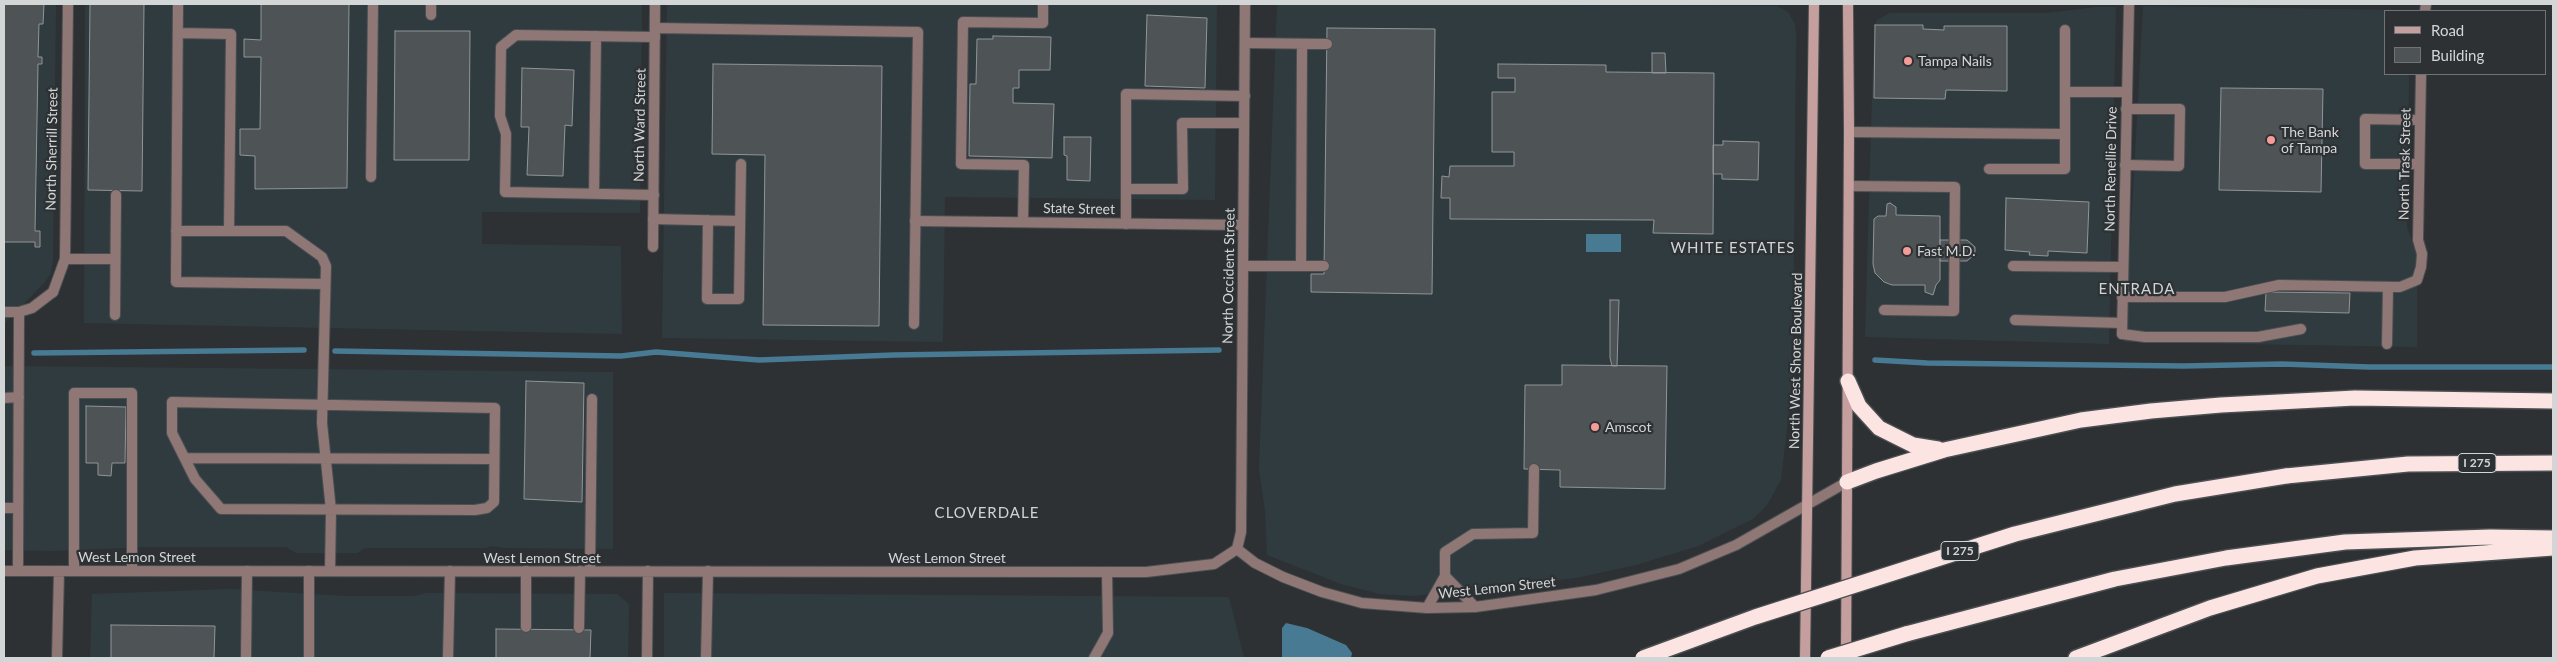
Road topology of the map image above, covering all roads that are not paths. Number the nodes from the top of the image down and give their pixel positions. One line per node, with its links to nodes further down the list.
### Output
1 (68, 4): 48 (street, North Sherrill Street)
2 (178, 4): 14 (street)
3 (372, 4): 32 (street)
4 (431, 4): 11 (street)
5 (655, 4): 13 (street, North Ward Street)
6 (1043, 4): 42 (street)
7 (1245, 4): 16 (street, North Occident Street)
8 (1814, 4): 80 (main road, North West Shore Boulevard)
9 (1848, 4): 26 (main road)
10 (2129, 4): 21 (street, North Renellie Drive)
11 (431, 15)
12 (2065, 30): 20 (street)
13 (655, 32): 15 (street); 37 (street, North Ward Street); 41 (street)
14 (178, 33): 45 (street); 46 (street)
15 (596, 36): 35 (street); 35 (street)
16 (1245, 43): 17 (street); 22 (street, North Occident Street)
17 (1302, 44): 18 (street); 51 (street)
18 (1327, 44)
19 (2421, 75): 24 (street, North Trask Street)
20 (2065, 92): 21 (street); 27 (street)
21 (2127, 92): 23 (street, North Renellie Drive)
22 (1245, 96): 25 (street, North Occident Street); 34 (street)
23 (2126, 109): 30 (street, North Renellie Drive); 30 (street)
24 (2420, 120): 29 (street, North Trask Street); 29 (street)
25 (1244, 123): 34 (street); 44 (street, North Occident Street)
26 (1849, 132): 27 (street); 33 (main road)
27 (2065, 134): 31 (street)
28 (741, 164): 40 (street)
29 (2419, 164): 56 (street, North Trask Street)
30 (2125, 165): 54 (street, North Renellie Drive)
31 (1989, 169)
32 (371, 178)
33 (1849, 186): 58 (street); 67 (main road)
34 (1126, 189): 43 (street)
35 (594, 194): 37 (street)
36 (116, 195): 49 (street)
37 (654, 195): 38 (street, North Ward Street)
38 (653, 220): 39 (street); 47 (street, North Ward Street)
39 (708, 220): 40 (street); 40 (street)
40 (740, 221)
41 (915, 221): 42 (street, State Street); 64 (street)
42 (1023, 222): 43 (street, State Street)
43 (1126, 224): 44 (street, State Street)
44 (1243, 225): 50 (street, North Occident Street)
45 (176, 231): 46 (street); 55 (street)
46 (229, 231): 55 (street)
47 (653, 247)
48 (65, 259): 49 (street); 60 (street, North Sherrill Street)
49 (115, 259): 61 (street)
50 (1243, 266): 51 (street); 86 (street, North Occident Street)
51 (1301, 266): 52 (street)
52 (1324, 266)
53 (2013, 266): 54 (street)
54 (2123, 267): 57 (street, North Renellie Drive)
55 (325, 284): 72 (street)
56 (2388, 288): 57 (street); 66 (street)
57 (2122, 297): 63 (street, North Renellie Drive)
58 (1884, 310)
59 (4, 312): 60 (street)
60 (19, 312): 69 (street)
61 (114, 315)
62 (2015, 320): 63 (street)
63 (2122, 322): 65 (street, North Renellie Drive)
64 (914, 324)
65 (2302, 329)
66 (2387, 344)
67 (1848, 381): 73 (highway); 79 (main road)
68 (4, 398): 69 (street)
69 (19, 398): 82 (street)
70 (592, 399): 98 (street)
71 (2553, 401): 73 (highway)
72 (323, 405): 74 (street); 75 (street); 76 (street)
73 (1944, 450): 79 (highway)
74 (185, 458): 75 (street); 83 (street)
75 (326, 458): 76 (street); 83 (street)
76 (494, 459): 83 (street)
77 (2551, 463): 114 (highway, I 275, bridge)
78 (1534, 469): 102 (street)
79 (1847, 482): 80 (street, West Lemon Street); 117 (main road)
80 (1808, 504): 103 (street, West Lemon Street); 115 (main road, North West Shore Boulevard)
81 (4, 508): 82 (street)
82 (18, 508): 88 (street)
83 (330, 510): 94 (street)
84 (2553, 538): 116 (highway, bridge)
85 (2553, 548): 118 (highway)
86 (1236, 549): 101 (street, West Lemon Street); 104 (street, West Lemon Street)
87 (4, 571): 88 (street, West Lemon Street)
88 (18, 571): 89 (street, West Lemon Street)
89 (59, 571): 90 (street, West Lemon Street); 107 (street)
90 (74, 571): 91 (street, West Lemon Street); 91 (street)
91 (132, 571): 92 (street, West Lemon Street)
92 (247, 571): 93 (street, West Lemon Street); 108 (street)
93 (309, 571): 94 (street, West Lemon Street); 109 (street)
94 (330, 571): 95 (street, West Lemon Street)
95 (450, 571): 96 (street, West Lemon Street); 110 (street)
96 (526, 571): 97 (street, West Lemon Street); 105 (street)
97 (580, 571): 98 (street, West Lemon Street); 106 (street)
98 (590, 571): 99 (street, West Lemon Street)
99 (648, 571): 100 (street, West Lemon Street); 111 (street)
100 (708, 571): 101 (street, West Lemon Street); 112 (street)
101 (1107, 572): 113 (street)
102 (1445, 576): 103 (street); 104 (street)
103 (1475, 606): 104 (street, West Lemon Street)
104 (1427, 608)
105 (526, 627)
106 (579, 628)
107 (57, 658)
108 (246, 658)
109 (309, 658)
110 (448, 658)
111 (647, 658)
112 (706, 658)
113 (1094, 658)
114 (1643, 658)
115 (1805, 658)
116 (1828, 658)
117 (1846, 658)
118 (2076, 658)

